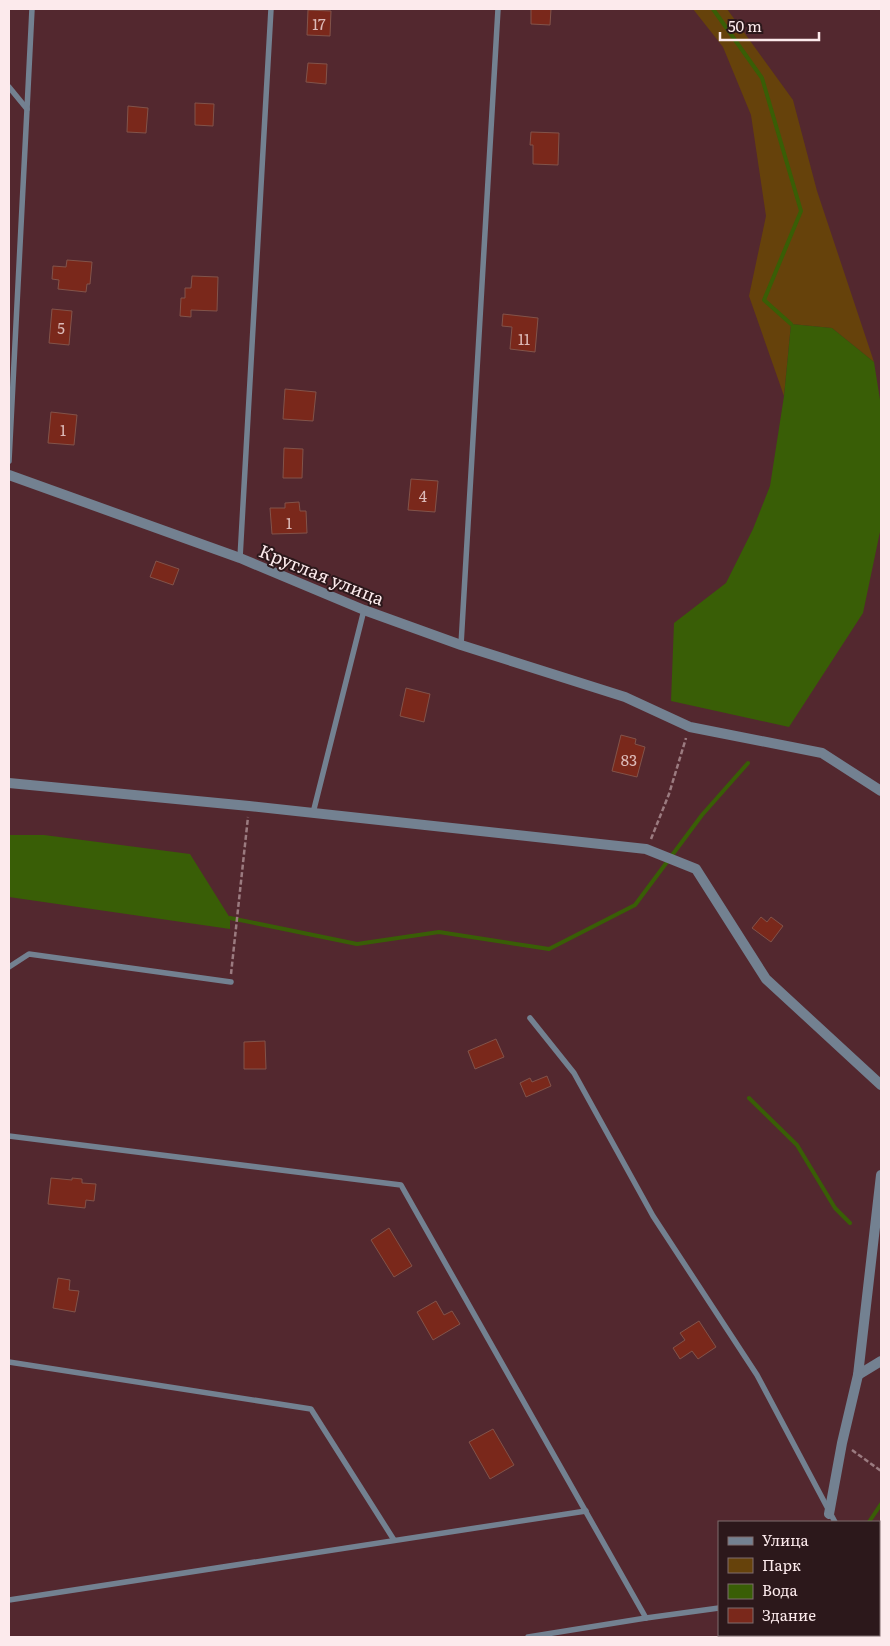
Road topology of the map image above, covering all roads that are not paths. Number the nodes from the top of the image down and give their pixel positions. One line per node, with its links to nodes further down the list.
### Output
1 (32, 9): 5 (lane)
2 (271, 9): 8 (lane)
3 (498, 9): 10 (lane)
4 (9, 87): 5 (lane)
5 (27, 109): 6 (lane)
6 (9, 461)
7 (9, 475): 8 (street, Круглая улица)
8 (240, 558): 9 (street, Круглая улица)
9 (364, 610): 10 (street, Круглая улица); 13 (lane)
10 (461, 645): 12 (street, Круглая улица)
11 (9, 783): 13 (street)
12 (881, 791)
13 (313, 813): 17 (street)
14 (9, 967): 15 (lane)
15 (231, 982)
16 (530, 1018): 24 (lane)
17 (881, 1085)
18 (9, 1136): 23 (lane)
19 (881, 1175): 22 (street)
20 (881, 1361): 22 (street)
21 (9, 1362): 25 (lane)
22 (858, 1375): 24 (street)
23 (586, 1511): 25 (lane); 28 (lane)
24 (832, 1518)
25 (394, 1540): 26 (lane)
26 (9, 1600)
27 (718, 1608): 28 (lane)
28 (646, 1618): 29 (lane)
29 (528, 1637)

